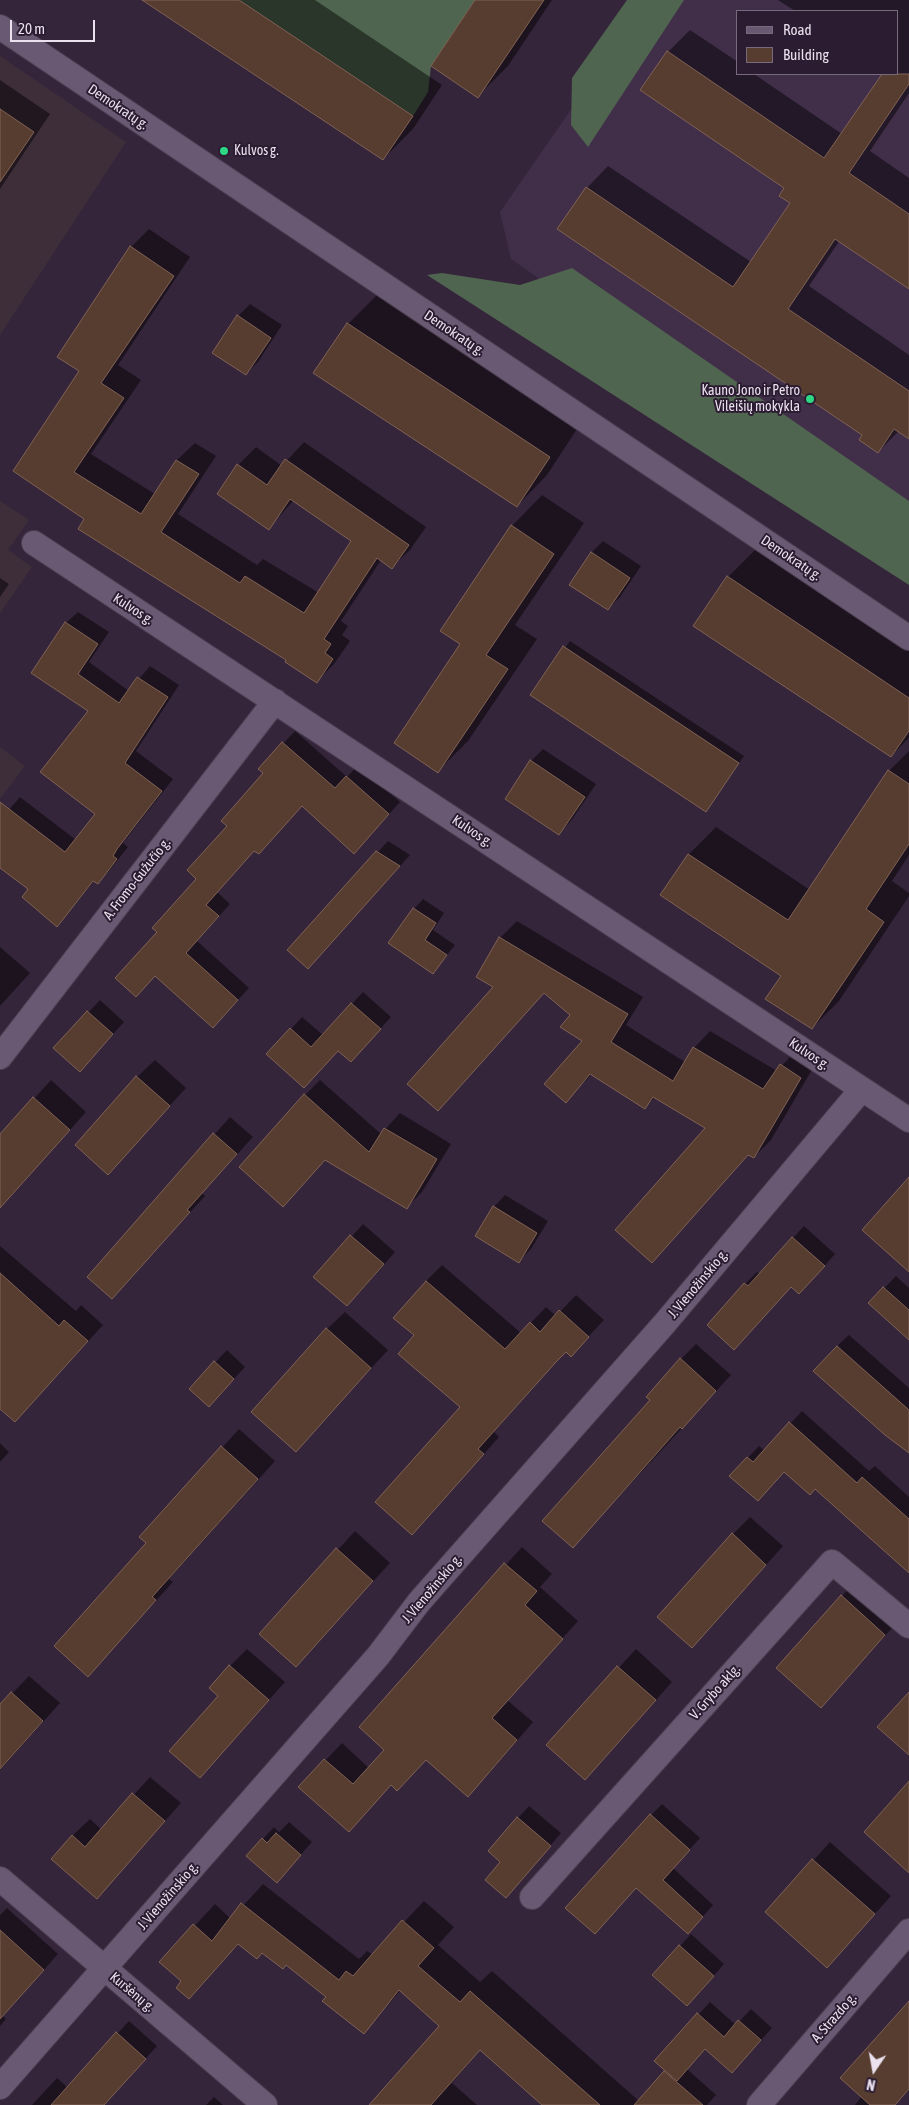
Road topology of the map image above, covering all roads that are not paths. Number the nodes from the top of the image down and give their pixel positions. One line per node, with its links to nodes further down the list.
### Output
1 (0, 28): 3 (street, Demokratų g.)
2 (34, 543): 4 (street, Kulvos g.)
3 (909, 638)
4 (274, 701): 5 (street, A. Fromo-Gužučio g.); 6 (street, Kulvos g.)
5 (0, 1057)
6 (862, 1089): 7 (street, Kulvos g.); 12 (street, J. Vienožinskio g.)
7 (909, 1120)
8 (909, 1626): 10 (street, V. Grybo aklg.)
9 (0, 1879): 12 (street, Kuršėnų g.)
10 (532, 1897)
11 (909, 1931): 15 (street, A. Strazdo g.)
12 (104, 1968): 13 (street, J. Vienožinskio g.); 14 (street, Kuršėnų g.)
13 (0, 2088)
14 (265, 2105)
15 (759, 2105)

